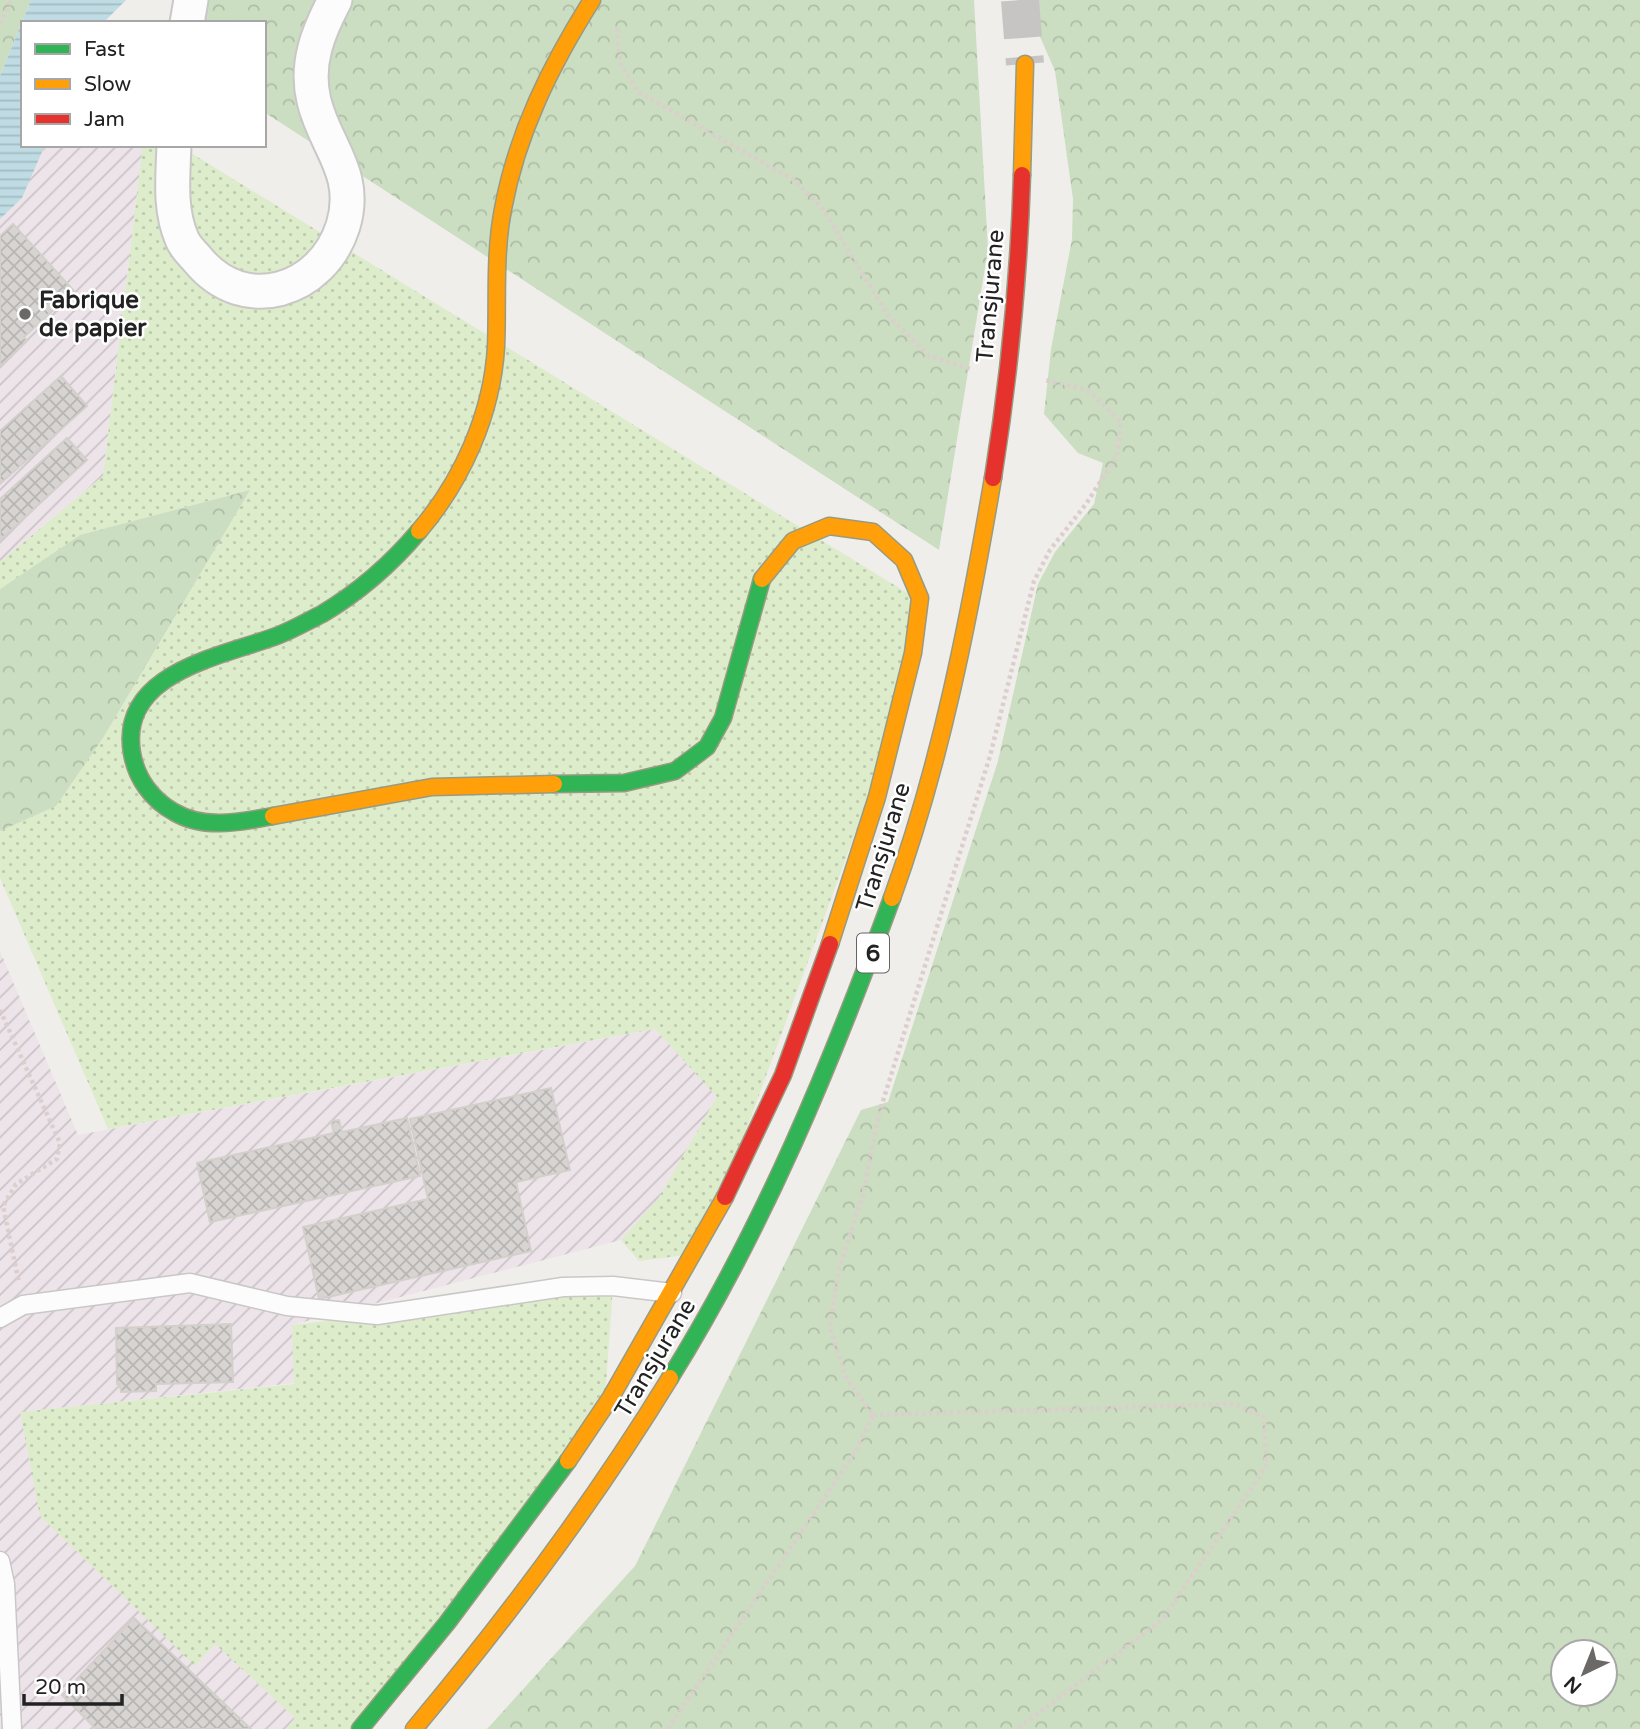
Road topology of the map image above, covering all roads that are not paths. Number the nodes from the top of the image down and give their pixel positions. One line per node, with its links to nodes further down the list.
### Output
1 (191, 0): 4 (street)
2 (335, 0): 6 (street)
3 (592, 0): 7 (street)
4 (187, 21)
5 (1025, 64): 12 (street, Transjurane / 6)
6 (174, 147)
7 (672, 1293): 8 (lane); 11 (street)
8 (0, 1318)
9 (0, 1561): 10 (lane)
10 (12, 1729)
11 (360, 1729)
12 (414, 1729)

